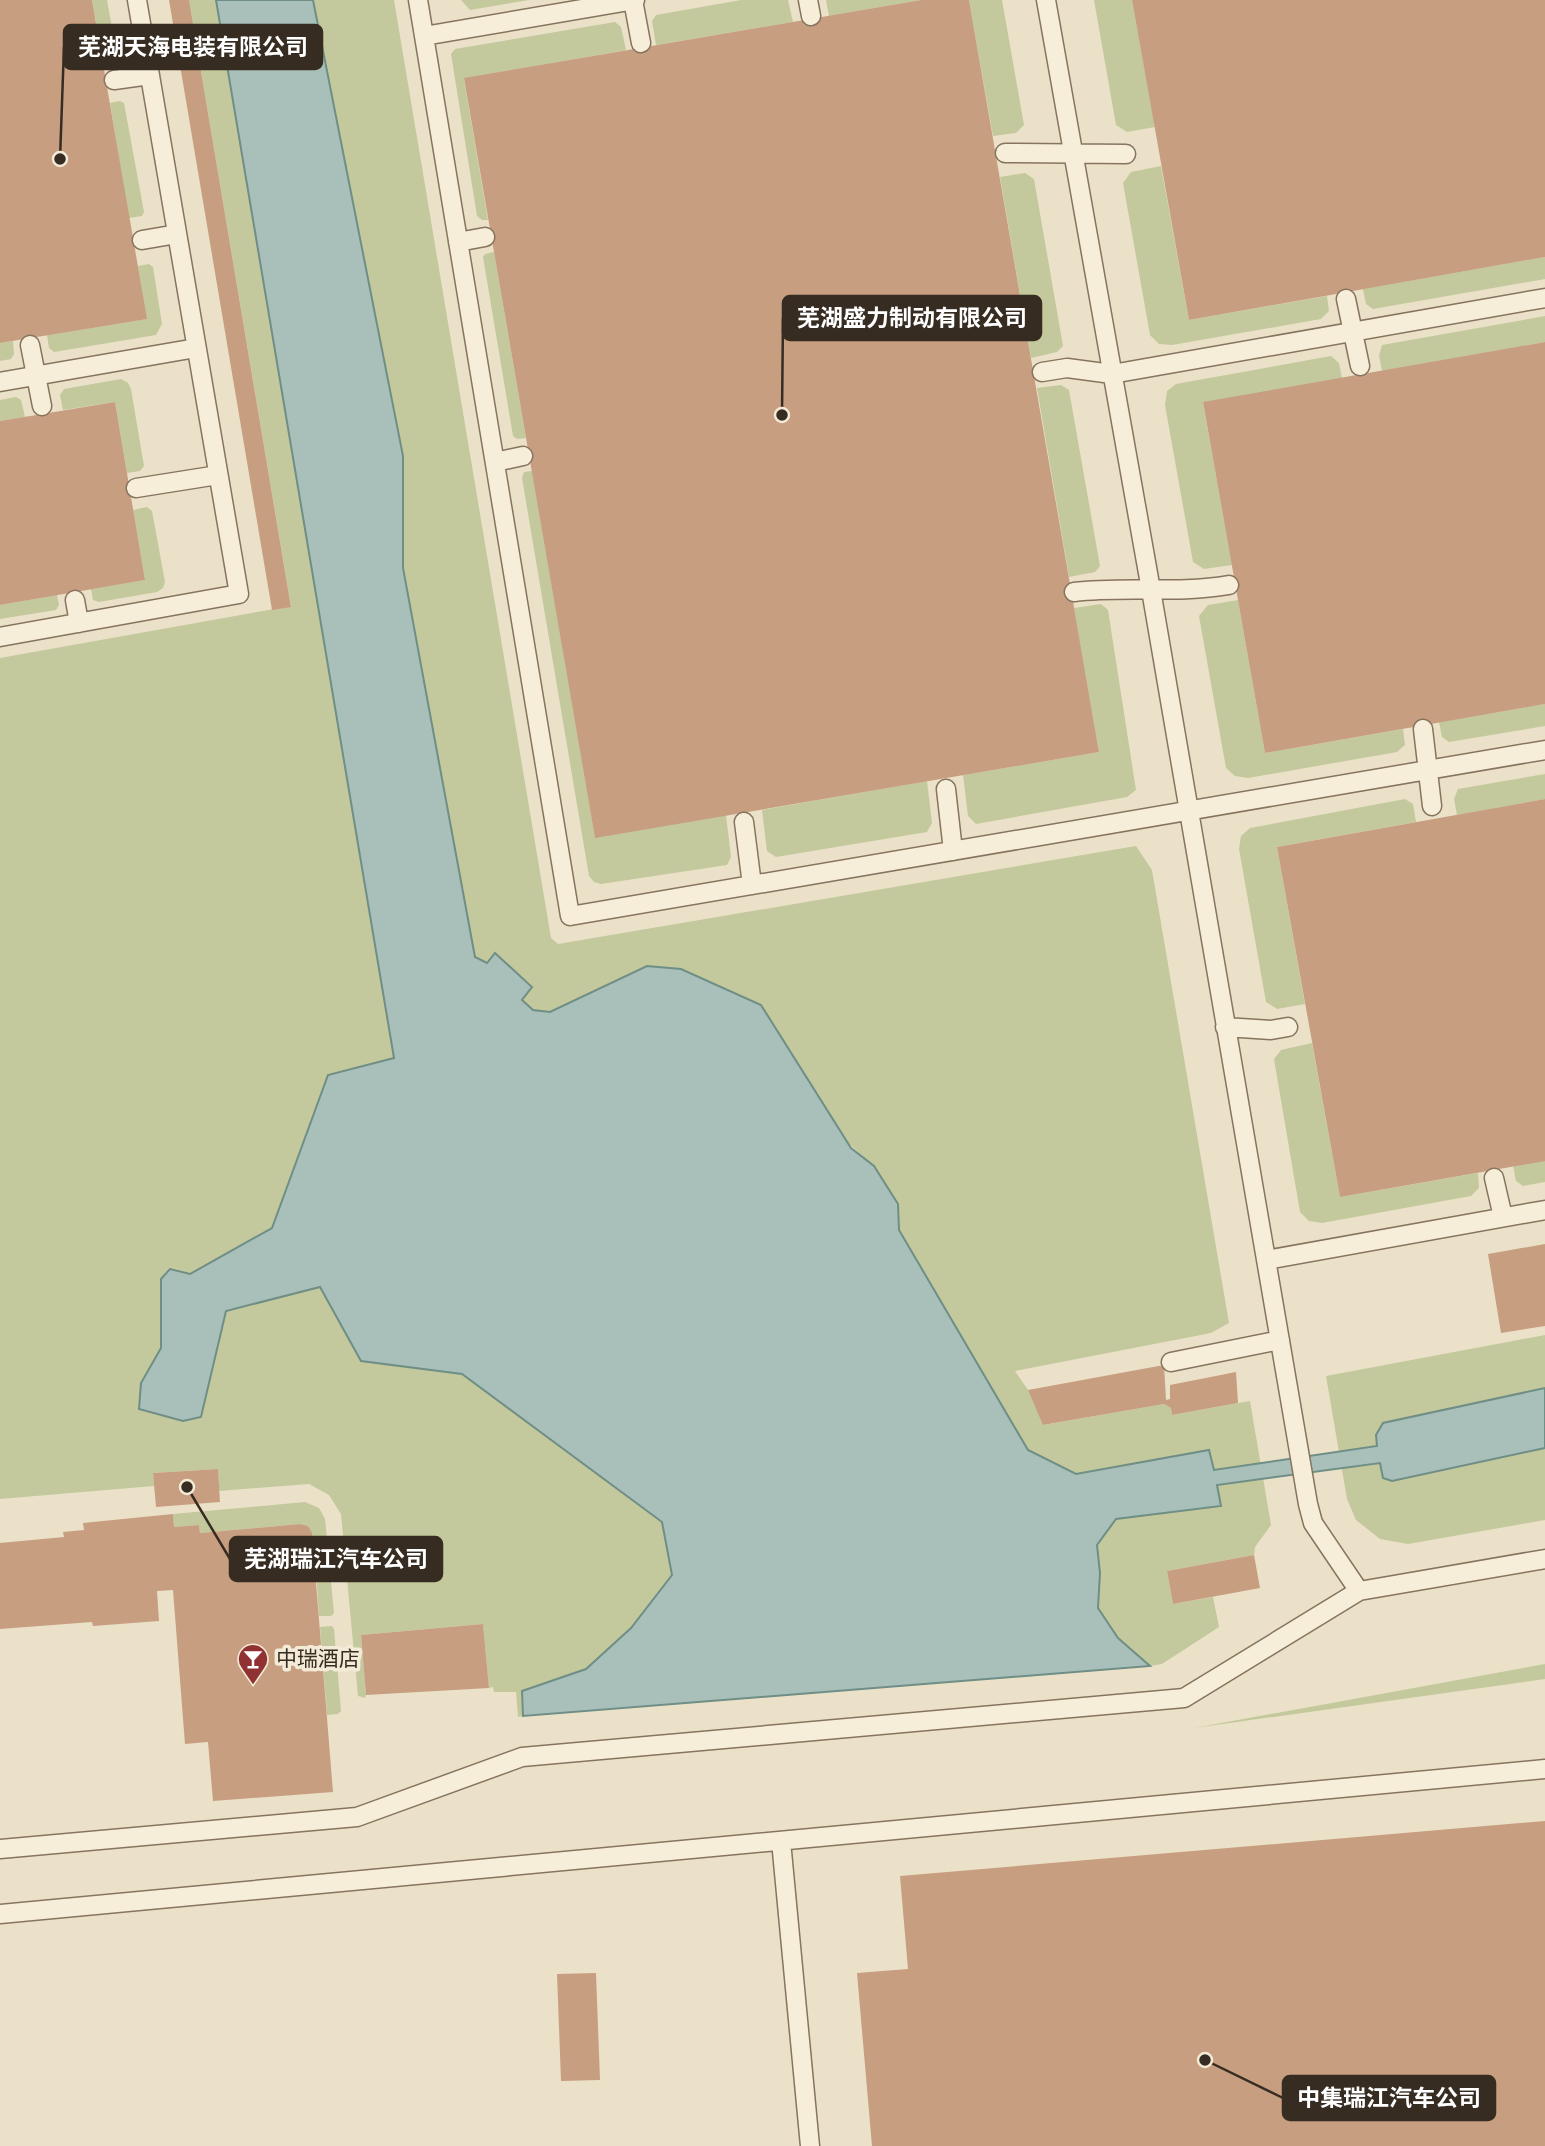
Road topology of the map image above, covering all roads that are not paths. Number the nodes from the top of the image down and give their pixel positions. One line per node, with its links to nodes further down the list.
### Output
1 (137, 0): 7 (lane)
2 (418, 0): 5 (lane)
3 (634, 0): 5 (lane); 6 (lane)
4 (1046, 0): 9 (lane)
5 (424, 36): 15 (lane)
6 (641, 43)
7 (150, 75): 8 (lane); 12 (lane)
8 (114, 80)
9 (1074, 152): 10 (lane); 11 (lane); 23 (lane)
10 (1005, 153)
11 (1126, 154)
12 (177, 234): 14 (lane); 20 (lane)
13 (485, 237): 15 (lane)
14 (142, 240)
15 (458, 242): 28 (lane)
16 (1545, 298): 18 (lane)
17 (1346, 299): 18 (lane)
18 (1354, 333): 21 (lane); 23 (lane)
19 (30, 345): 24 (lane)
20 (196, 348): 24 (lane); 29 (lane)
21 (1360, 366)
22 (1042, 372): 23 (lane)
23 (1112, 374): 32 (lane)
24 (36, 376): 25 (lane); 26 (lane)
25 (0, 382)
26 (42, 406)
27 (523, 456): 28 (lane)
28 (495, 462): 45 (lane)
29 (218, 475): 30 (lane); 35 (lane)
30 (136, 488)
31 (1229, 584): 32 (lane)
32 (1151, 590): 33 (lane); 42 (lane)
33 (1074, 592)
34 (75, 600): 35 (lane)
35 (79, 623): 36 (lane)
36 (0, 637)
37 (1423, 729): 39 (lane)
38 (1545, 750): 39 (lane)
39 (1428, 770): 41 (lane); 42 (lane)
40 (946, 789): 44 (lane)
41 (1432, 806)
42 (1187, 812): 44 (lane); 46 (lane)
43 (744, 822): 45 (lane)
44 (953, 851): 45 (lane)
45 (752, 885)
46 (1225, 1027): 47 (lane); 51 (lane)
47 (1288, 1027)
48 (1494, 1178): 50 (lane)
49 (1545, 1210): 50 (lane)
50 (1503, 1217): 51 (lane)
51 (1266, 1260): 52 (lane)
52 (1280, 1340): 53 (lane); 55 (lane)
53 (1171, 1362)
54 (1545, 1559): 55 (lane)
55 (1359, 1591): 58 (lane)
56 (1545, 1769): 57 (lane)
57 (781, 1841): 59 (lane); 60 (lane)
58 (0, 1849)
59 (0, 1914)
60 (810, 2146)

